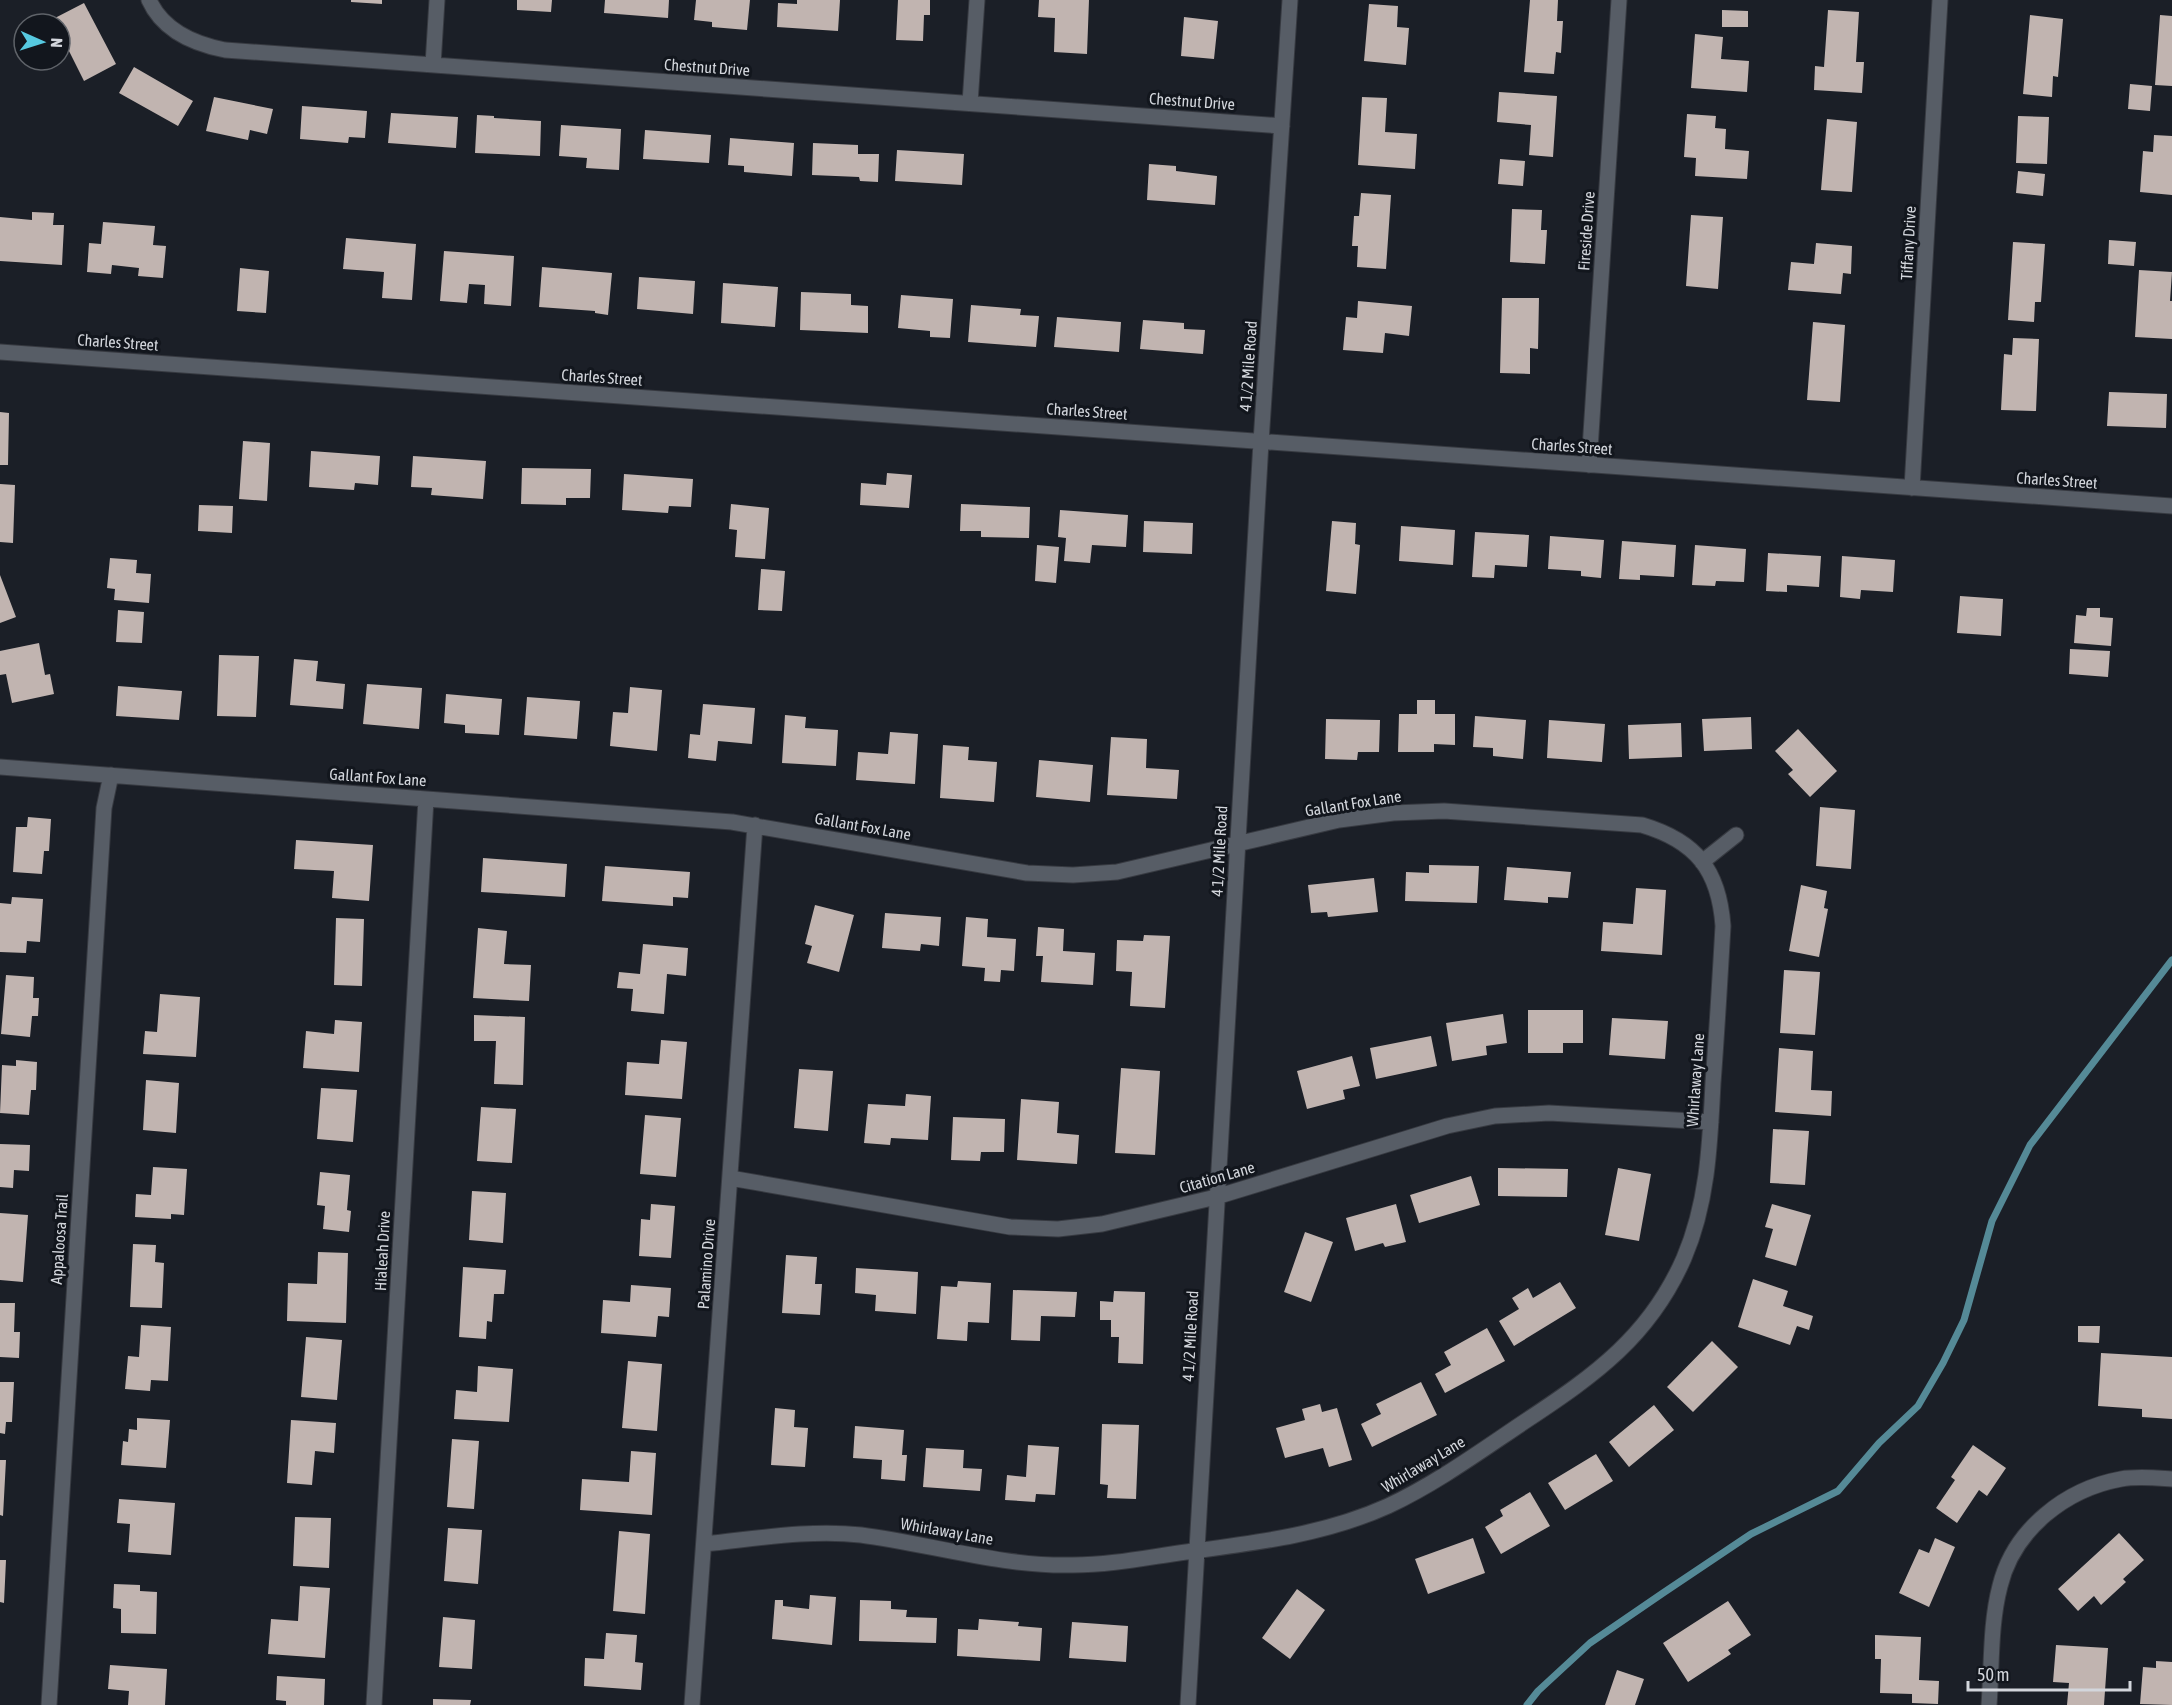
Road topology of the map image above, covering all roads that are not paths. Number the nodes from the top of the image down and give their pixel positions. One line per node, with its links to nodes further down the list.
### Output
1 (149, 0): 7 (street, Chestnut Drive)
2 (437, 0): 7 (street)
3 (977, 0): 8 (street)
4 (1290, 0): 9 (street, 4 1/2 Mile Road)
5 (1619, 0): 12 (street, Fireside Drive)
6 (1940, 0): 13 (street, Tiffany Drive)
7 (433, 65): 8 (street, Chestnut Drive)
8 (970, 104): 9 (street, Chestnut Drive)
9 (1282, 126): 11 (street, 4 1/2 Mile Road)
10 (0, 352): 11 (street, Charles Street)
11 (1262, 442): 12 (street, Charles Street); 20 (street, 4 1/2 Mile Road)
12 (1589, 465): 13 (street, Charles Street)
13 (1911, 488): 14 (street, Charles Street)
14 (2172, 506)
15 (0, 767): 16 (street, Gallant Fox Lane)
16 (111, 775): 17 (street, Gallant Fox Lane); 28 (street, Appaloosa Trail)
17 (426, 799): 18 (street, Gallant Fox Lane); 29 (street, Hialeah Drive)
18 (755, 825): 20 (street, Gallant Fox Lane); 23 (street, Palamino Drive)
19 (1736, 835): 21 (street)
20 (1238, 844): 21 (street, Gallant Fox Lane); 24 (street, 4 1/2 Mile Road)
21 (1702, 862): 22 (street, Whirlaway Lane)
22 (1711, 1122): 24 (street, Citation Lane); 27 (street, Whirlaway Lane)
23 (730, 1178): 24 (street, Citation Lane); 26 (street, Palamino Drive)
24 (1216, 1197): 27 (street, 4 1/2 Mile Road)
25 (2172, 1479): 32 (street)
26 (704, 1544): 27 (street, Whirlaway Lane); 30 (street, Palamino Drive)
27 (1196, 1551): 31 (street, 4 1/2 Mile Road)
28 (49, 1705)
29 (374, 1705)
30 (692, 1705)
31 (1188, 1705)
32 (1989, 1705)

